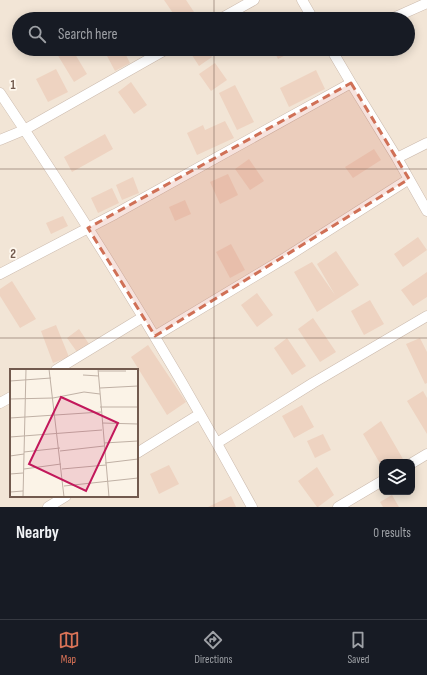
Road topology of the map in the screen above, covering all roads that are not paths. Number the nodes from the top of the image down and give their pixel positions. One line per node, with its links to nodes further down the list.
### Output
1 (254, 0): 4 (street)
2 (302, 0): 5 (street)
3 (427, 3): 6 (street)
4 (233, 12)
5 (309, 12)
6 (407, 12)
7 (155, 56): 11 (street)
8 (335, 56): 9 (street)
9 (351, 83): 14 (street); 17 (street)
10 (0, 93): 11 (street)
11 (24, 130): 12 (street); 17 (street)
12 (0, 140)
13 (427, 143): 14 (street)
14 (397, 158): 15 (street)
15 (409, 179): 16 (street); 21 (street)
16 (427, 211)
17 (88, 228): 18 (street); 20 (street)
18 (0, 274)
19 (427, 316): 26 (street)
20 (143, 317): 21 (street); 22 (street)
21 (155, 336): 25 (street)
22 (58, 369)
23 (10, 397): 24 (street)
24 (0, 403)
25 (200, 414): 26 (street); 27 (street)
26 (217, 443): 33 (street)
27 (138, 451)
28 (427, 454): 29 (street)
29 (415, 461)
30 (379, 483): 34 (street)
31 (64, 497): 32 (street)
32 (48, 507)
33 (252, 507)
34 (338, 507)

